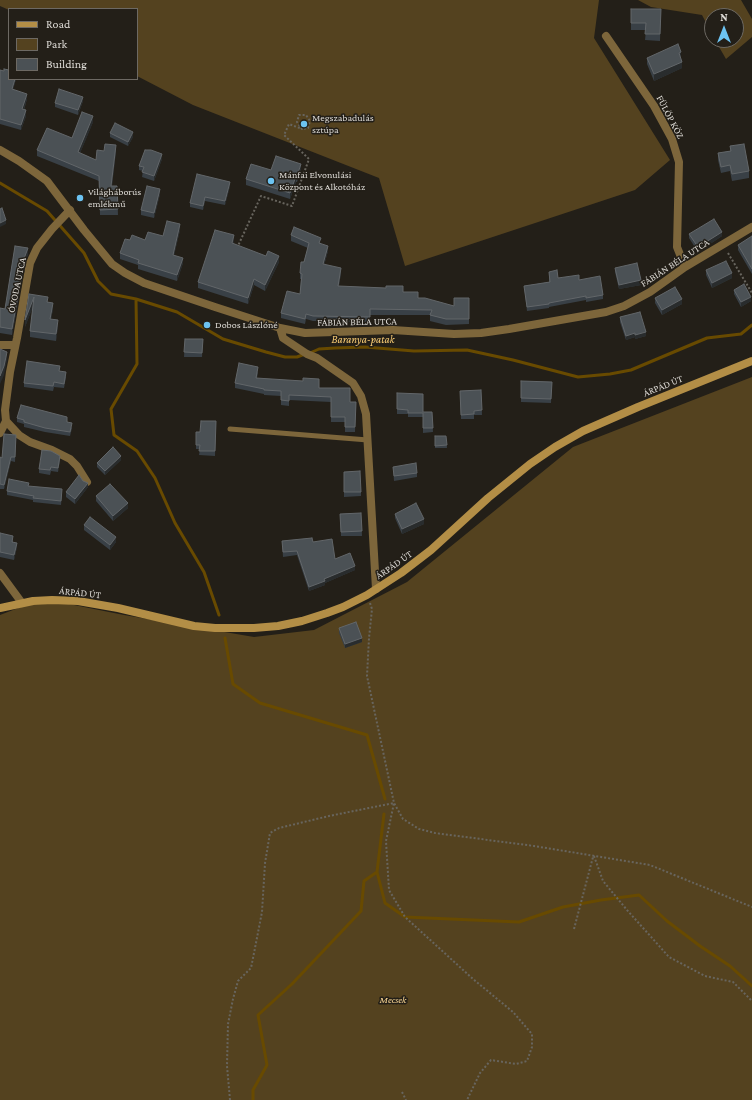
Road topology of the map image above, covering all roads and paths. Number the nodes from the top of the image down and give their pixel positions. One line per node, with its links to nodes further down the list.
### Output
1 (606, 36): 8 (street, FÜLÖP KÖZ)
2 (302, 129): 2 (path); 7 (path)
3 (0, 150): 4 (street, FÁBIÁN BÉLA UTCA)
4 (70, 210): 10 (street, FÁBIÁN BÉLA UTCA); 12 (street, ÓVODA UTCA)
5 (752, 227): 6 (street, FÁBIÁN BÉLA UTCA)
6 (723, 244): 8 (street, FÁBIÁN BÉLA UTCA); 9 (path)
7 (237, 250)
8 (685, 267): 10 (street, FÁBIÁN BÉLA UTCA)
9 (752, 293)
10 (280, 328): 17 (street)
11 (0, 345): 12 (street)
12 (15, 345): 14 (street, ÓVODA UTCA)
13 (752, 361): 20 (main road, ÁRPÁD ÚT)
14 (6, 421): 16 (street, ÓVODA UTCA); 18 (street)
15 (230, 429): 17 (lane)
16 (0, 433)
17 (368, 440): 20 (street)
18 (87, 482)
19 (0, 573): 22 (street)
20 (376, 589): 21 (main road, ÁRPÁD ÚT)
21 (366, 595): 22 (main road, ÁRPÁD ÚT); 24 (path)
22 (22, 603): 23 (main road, ÁRPÁD ÚT)
23 (0, 608)
24 (394, 804): 25 (path); 30 (path); 32 (path)
25 (594, 856): 26 (path); 27 (path); 28 (path)
26 (752, 907)
27 (574, 929)
28 (752, 1001)
29 (402, 1092): 31 (path)
30 (230, 1100)
31 (406, 1100)
32 (467, 1100)

